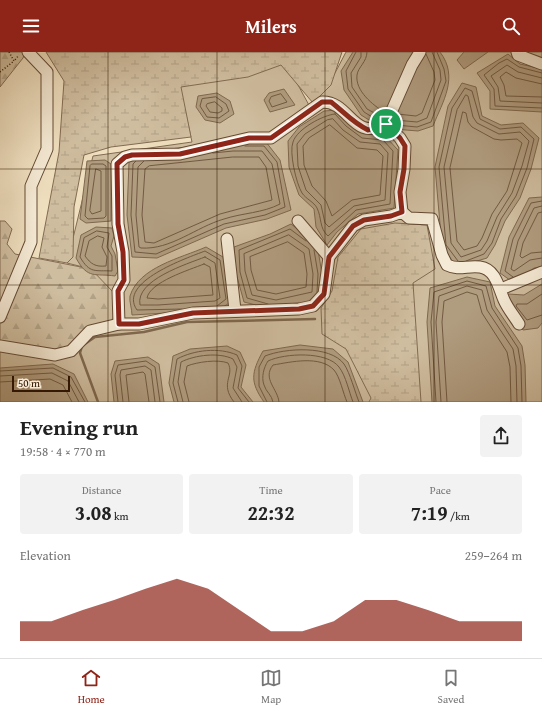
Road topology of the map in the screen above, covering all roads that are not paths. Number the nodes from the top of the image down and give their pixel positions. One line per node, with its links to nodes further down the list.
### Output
1 (28, 52): 13 (street)
2 (420, 52): 5 (street)
3 (517, 52): 4 (street)
4 (542, 64)
5 (386, 124): 6 (street); 14 (street)
6 (402, 212): 9 (street); 11 (street)
7 (298, 221): 9 (street)
8 (227, 239): 12 (street)
9 (329, 257): 12 (street)
10 (542, 272): 11 (street)
11 (501, 289): 15 (street)
12 (235, 310): 14 (street)
13 (0, 317)
14 (119, 324): 16 (street)
15 (519, 324)
16 (0, 346)

